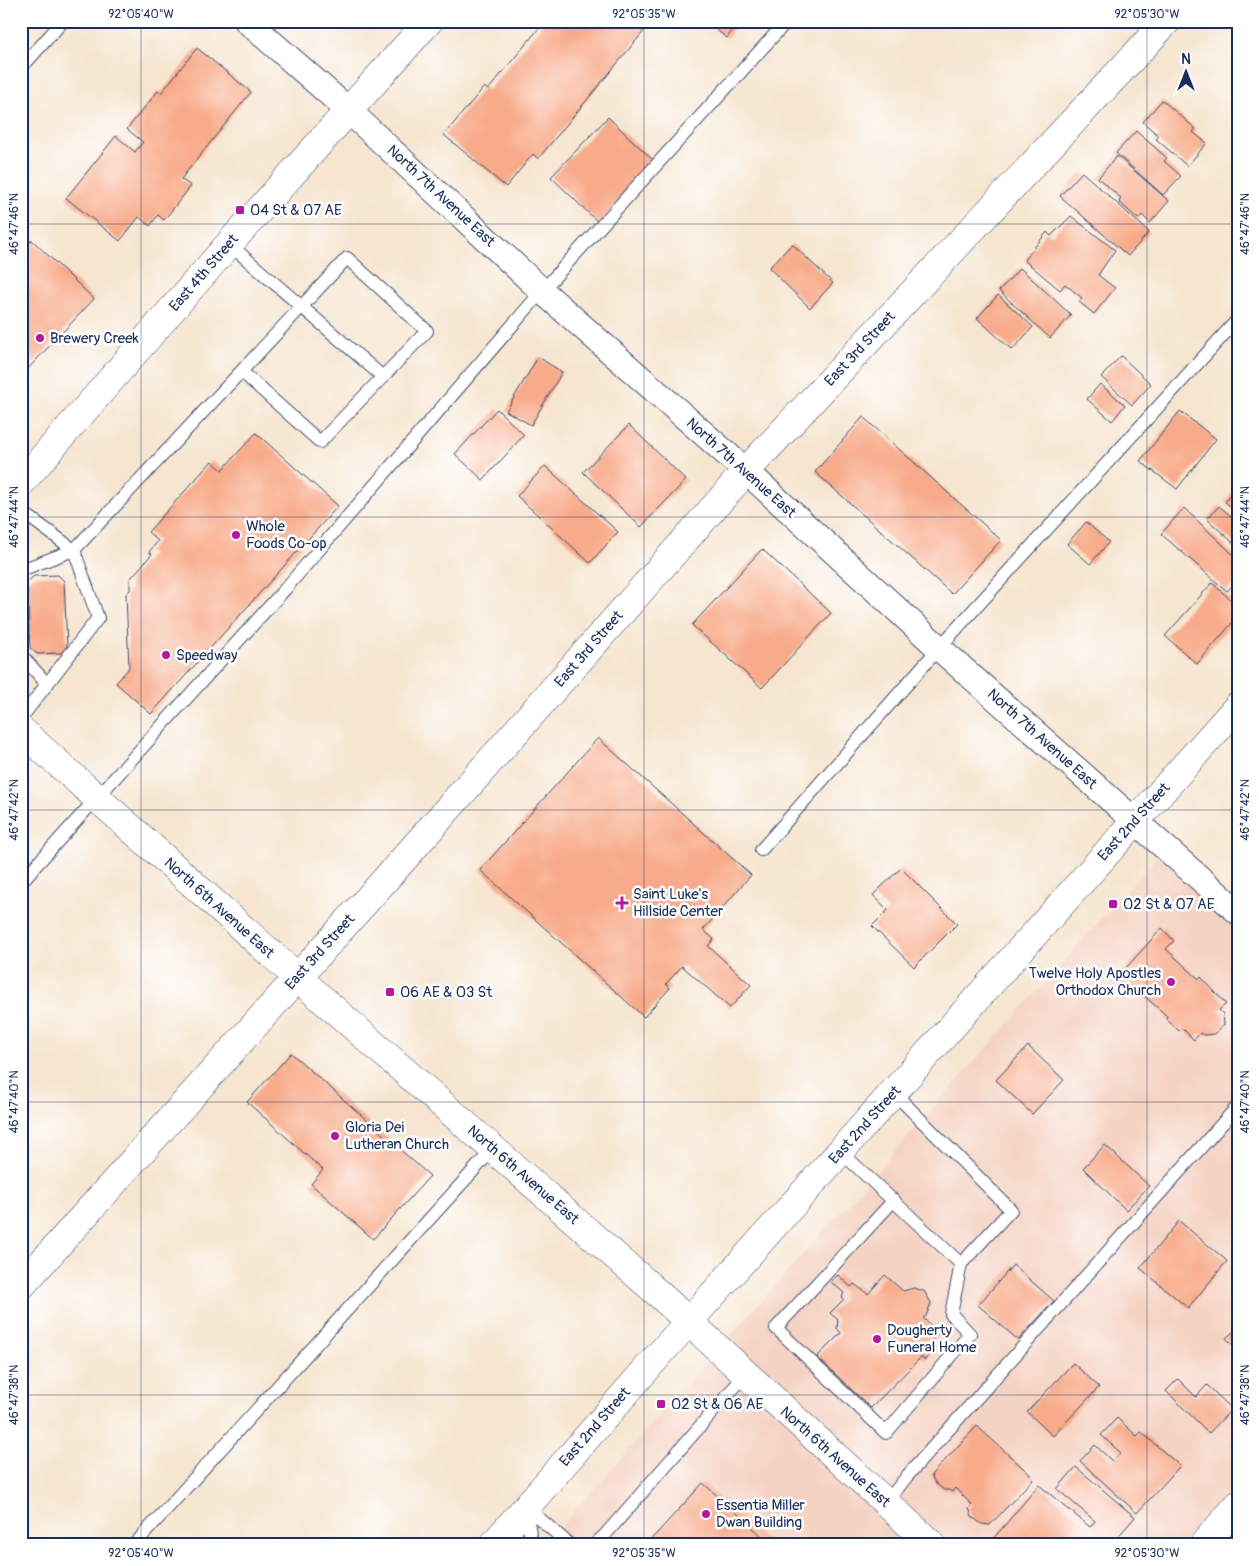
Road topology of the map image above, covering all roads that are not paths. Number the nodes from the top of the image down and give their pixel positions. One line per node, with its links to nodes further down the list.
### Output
1 (63, 21): 6 (lane)
2 (246, 21): 7 (street, North 7th Avenue East)
3 (428, 21): 7 (street, East 4th Street)
4 (787, 21): 9 (lane)
5 (1167, 21): 14 (street, East 3rd Street)
6 (21, 68)
7 (348, 110): 8 (street, East 4th Street); 9 (street, North 7th Avenue East)
8 (229, 244): 10 (lane); 15 (street, East 4th Street)
9 (542, 291): 14 (street, North 7th Avenue East); 25 (lane)
10 (302, 306): 12 (lane); 13 (lane); 13 (lane)
11 (1238, 319): 19 (lane)
12 (242, 372): 13 (lane); 17 (lane)
13 (383, 377)
14 (746, 471): 19 (street, North 7th Avenue East); 30 (street, East 3rd Street)
15 (21, 483)
16 (21, 510): 17 (lane)
17 (74, 550): 18 (lane); 21 (lane)
18 (21, 570)
19 (939, 648): 26 (street, North 7th Avenue East); 27 (lane)
20 (21, 655): 21 (lane)
21 (47, 684): 23 (lane)
22 (1238, 706): 26 (street, East 2nd Street)
23 (21, 718)
24 (21, 730): 25 (street, North 6th Avenue East)
25 (97, 798): 28 (lane); 30 (street, North 6th Avenue East)
26 (1134, 821): 29 (street, North 7th Avenue East); 31 (street, East 2nd Street)
27 (761, 850)
28 (21, 882)
29 (1238, 912)
30 (297, 977): 33 (street, North 6th Avenue East); 37 (street, East 3rd Street)
31 (894, 1093): 34 (street, East 2nd Street); 36 (lane)
32 (1238, 1106): 40 (lane)
33 (493, 1149): 38 (street, North 6th Avenue East); 43 (lane)
34 (840, 1152): 35 (lane); 38 (street, East 2nd Street)
35 (894, 1200): 36 (lane); 36 (lane)
36 (961, 1264)
37 (21, 1286)
38 (688, 1322): 39 (street, North 6th Avenue East); 42 (street, East 2nd Street)
39 (745, 1375): 40 (street, North 6th Avenue East); 47 (lane)
40 (886, 1503): 48 (street, North 6th Avenue East)
41 (1238, 1505): 49 (street)
42 (526, 1508): 44 (street, East 2nd Street); 45 (lane); 46 (lane)
43 (134, 1545)
44 (493, 1545)
45 (532, 1545)
46 (570, 1545)
47 (594, 1545)
48 (932, 1545)
49 (1203, 1545)

